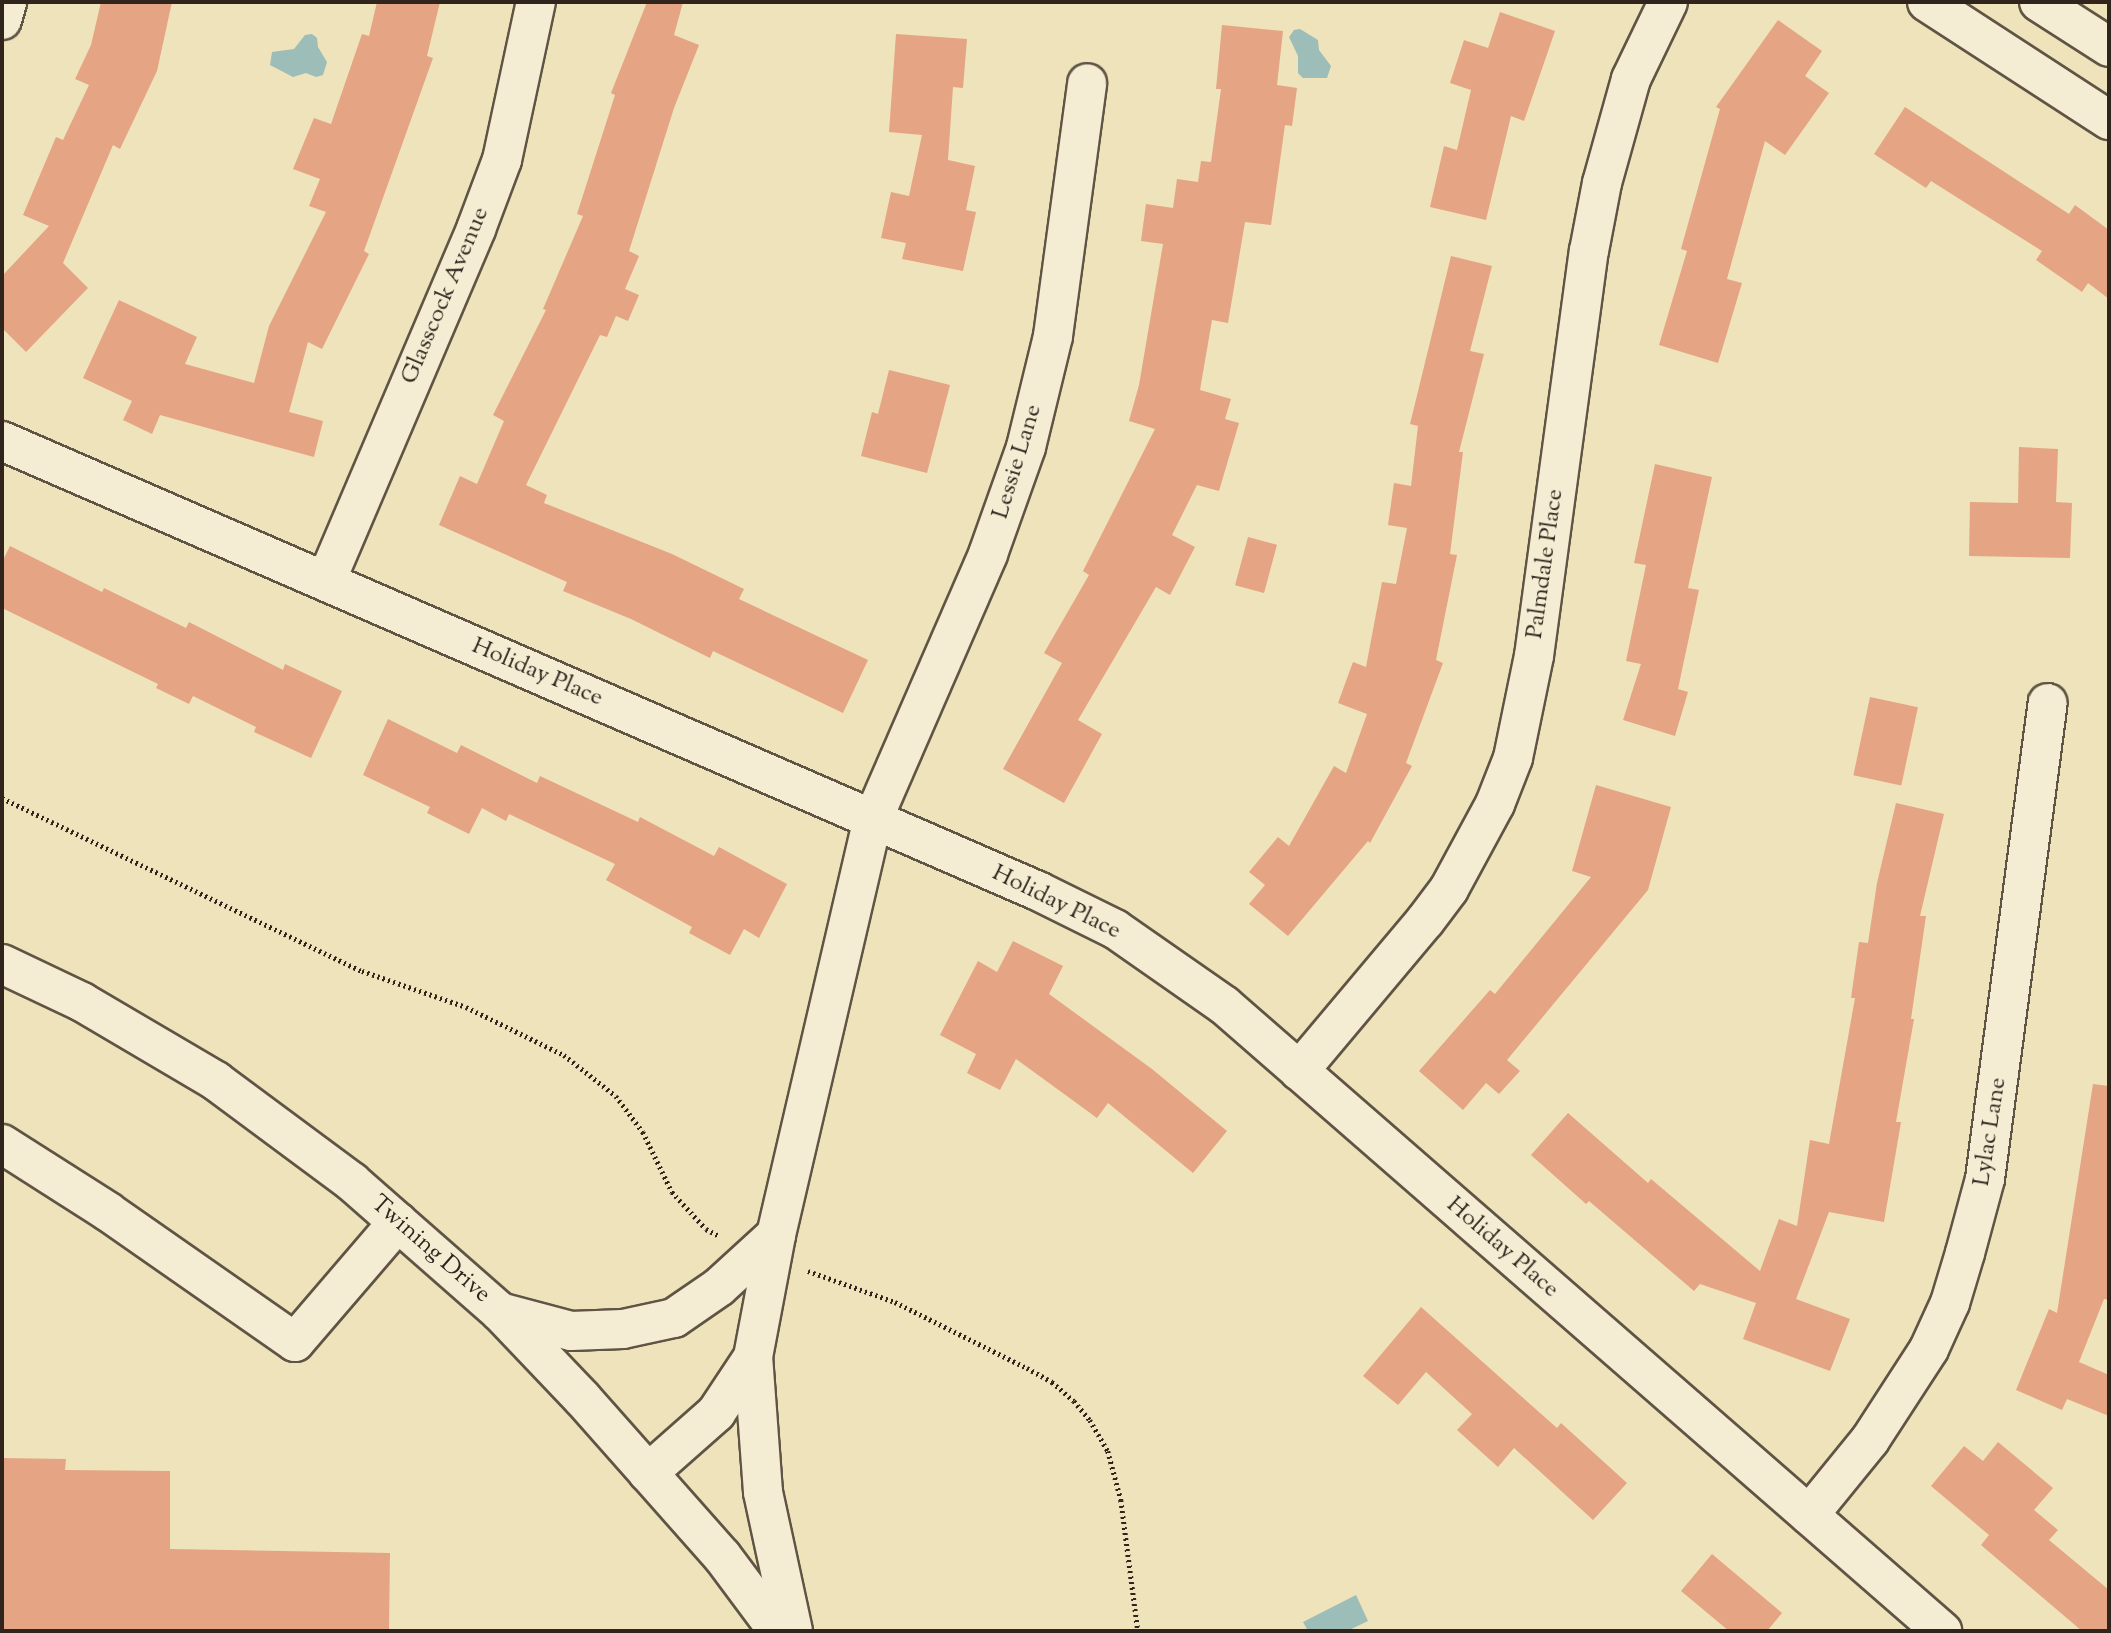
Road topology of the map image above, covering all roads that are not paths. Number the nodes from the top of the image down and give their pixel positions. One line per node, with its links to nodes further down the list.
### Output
1 (7, 2): 6 (street)
2 (536, 2): 11 (street, Glasscock Avenue)
3 (1668, 2): 15 (street, Palmdale Place)
4 (1927, 2): 9 (street)
5 (2039, 2): 7 (street)
6 (2, 20)
7 (2109, 47)
8 (1087, 83): 13 (street, Lessie Lane)
9 (2109, 121)
10 (2, 441): 11 (street, Holiday Place)
11 (326, 581): 13 (street, Holiday Place)
12 (2049, 703): 22 (street, Lylac Lane)
13 (873, 819): 15 (street, Holiday Place); 18 (street, Lessie Lane)
14 (2, 964): 17 (street, Twining Drive)
15 (1299, 1071): 22 (street, Holiday Place)
16 (2, 1144): 17 (street)
17 (398, 1222): 19 (street, Twining Drive)
18 (767, 1250): 19 (street); 20 (street, Lessie Lane)
19 (500, 1312): 21 (street, Twining Drive)
20 (753, 1357): 21 (street); 24 (street)
21 (648, 1473): 23 (street, Twining Drive)
22 (1809, 1515): 25 (street, Holiday Place)
23 (778, 1631)
24 (793, 1631)
25 (1942, 1631)

